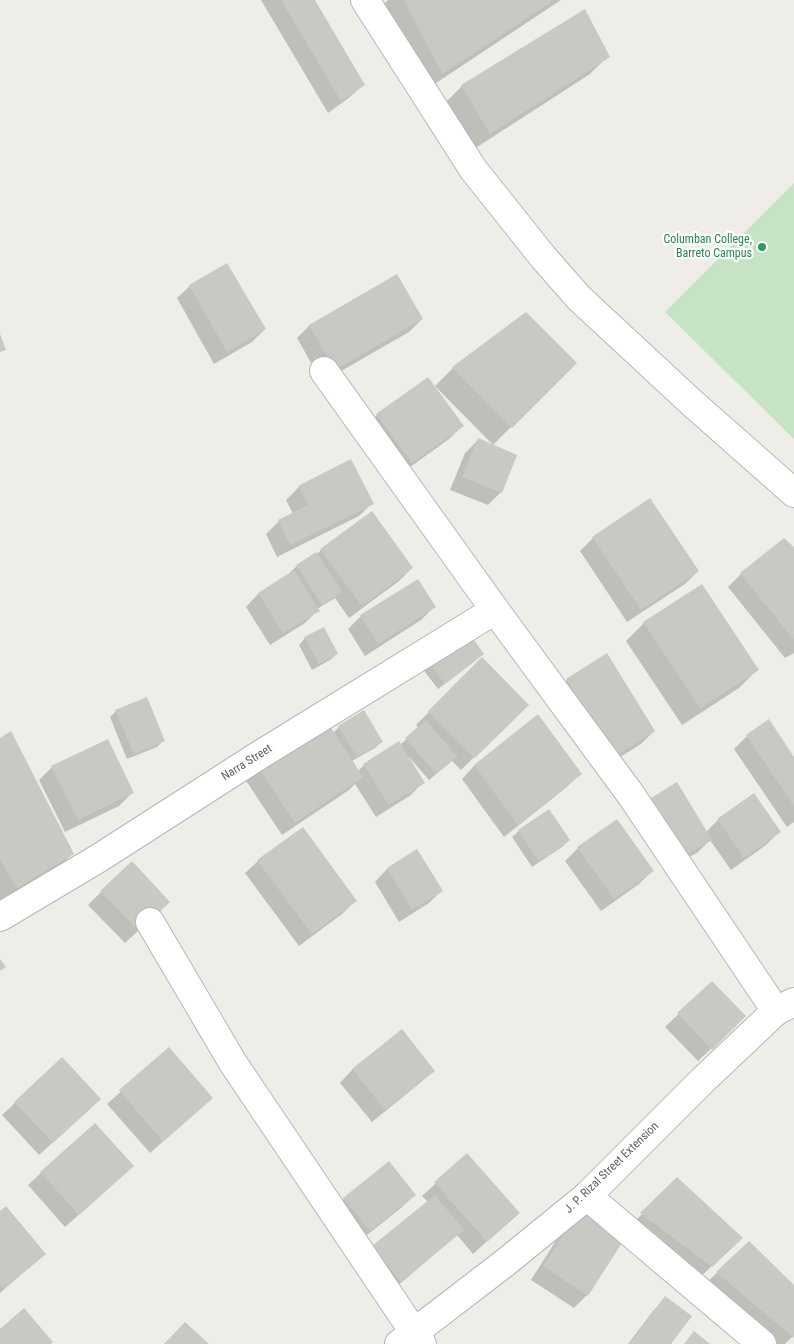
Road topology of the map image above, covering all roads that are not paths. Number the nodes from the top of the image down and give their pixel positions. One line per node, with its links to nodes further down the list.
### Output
1 (365, 0): 3 (street)
2 (324, 371): 4 (street)
3 (794, 493)
4 (494, 610): 5 (street, Narra Street); 7 (street)
5 (0, 917)
6 (150, 922): 9 (street)
7 (785, 1007): 8 (street, J. P. Rizal Street Extension)
8 (587, 1196): 9 (street, J. P. Rizal Street Extension); 10 (street)
9 (411, 1340)
10 (762, 1344)

